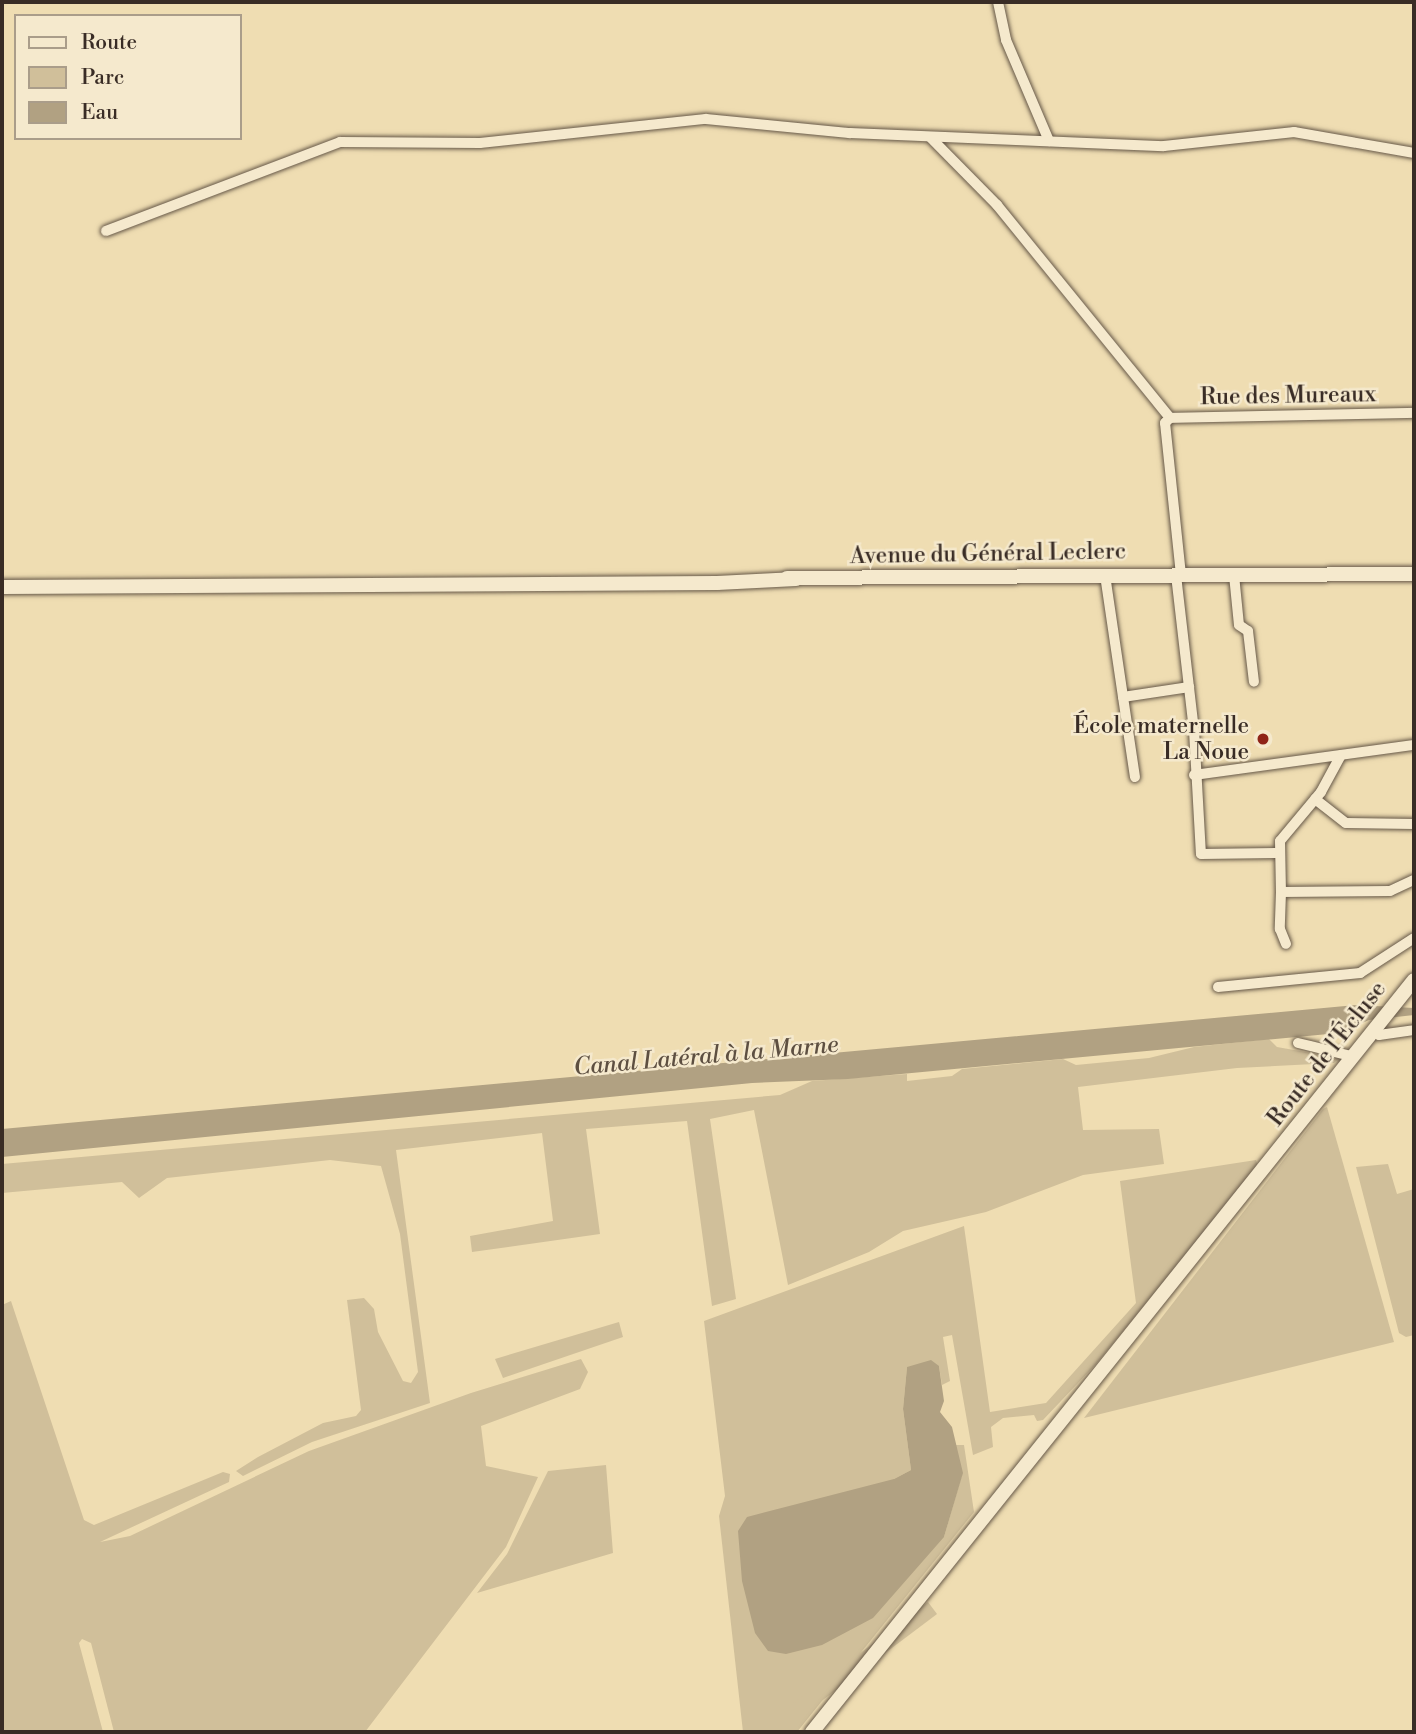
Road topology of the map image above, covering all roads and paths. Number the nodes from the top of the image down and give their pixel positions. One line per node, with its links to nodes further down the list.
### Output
1 (998, 2): 3 (street)
2 (931, 138): 3 (street); 5 (street); 7 (street)
3 (1049, 141): 4 (street)
4 (1414, 153)
5 (106, 231)
6 (1414, 413): 7 (street, Rue des Mureaux)
7 (1167, 421): 10 (street)
8 (1414, 574): 11 (main road, Avenue du Général Leclerc)
9 (1105, 575): 10 (main road, Avenue du Général Leclerc); 12 (main road, Avenue du Général Leclerc); 15 (street)
10 (1179, 575): 11 (main road, Avenue du Général Leclerc); 14 (street)
11 (1233, 575): 13 (street)
12 (2, 587)
13 (1254, 682)
14 (1189, 687): 15 (street); 18 (street)
15 (1123, 697): 19 (street)
16 (1414, 745): 17 (street)
17 (1341, 755): 18 (street); 20 (street)
18 (1195, 775): 22 (street)
19 (1135, 777)
20 (1315, 799): 21 (street); 22 (street)
21 (1414, 824)
22 (1276, 853): 24 (street)
23 (1414, 880): 24 (street)
24 (1281, 892): 26 (street)
25 (1414, 938): 28 (street)
26 (1286, 944)
27 (1414, 980): 29 (main road, Route de l'Écluse)
28 (1217, 987)
29 (1409, 992): 31 (main road, Route de l'Écluse)
30 (1414, 1030): 31 (street)
31 (1371, 1031): 33 (main road, Route de l'Écluse)
32 (1298, 1042): 33 (street)
33 (1351, 1056): 34 (main road, Route de l'Écluse)
34 (812, 1732)

